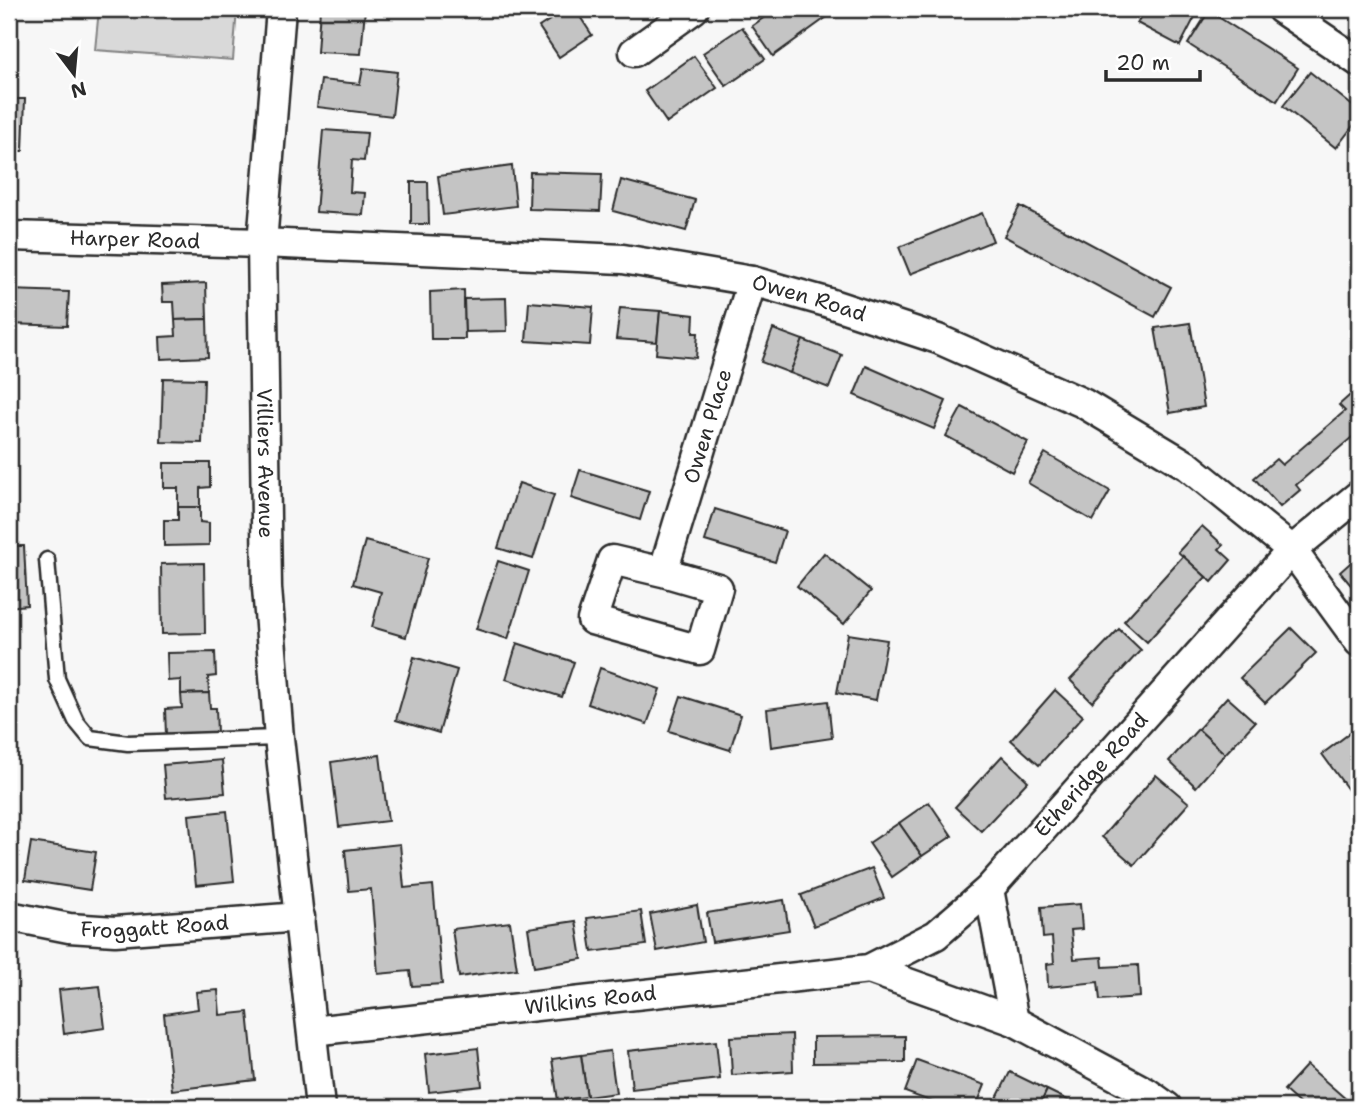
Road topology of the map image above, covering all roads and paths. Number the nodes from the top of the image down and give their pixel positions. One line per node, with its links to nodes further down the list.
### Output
1 (281, 9): 7 (street, Villiers Avenue)
2 (694, 9): 4 (street)
3 (1281, 9): 5 (street)
4 (634, 52)
5 (1359, 62)
6 (9, 236): 7 (street, Harper Road)
7 (262, 243): 8 (street, Owen Road); 14 (street, Villiers Avenue)
8 (752, 281): 10 (street, Owen Road); 12 (street, Owen Place)
9 (1359, 495): 10 (street, Etheridge Road)
10 (1292, 550): 13 (street, Owen Road); 15 (street, Etheridge Road)
11 (47, 560): 14 (lane)
12 (663, 572)
13 (1359, 642)
14 (279, 738): 17 (street, Villiers Avenue)
15 (989, 889): 18 (street, Etheridge Road); 19 (street)
16 (9, 916): 17 (street, Froggatt Road)
17 (300, 917): 20 (street, Villiers Avenue)
18 (869, 969): 19 (street); 20 (street, Wilkins Road)
19 (1014, 1021): 22 (street)
20 (312, 1031): 21 (street, Villiers Avenue)
21 (320, 1107)
22 (1167, 1107)

